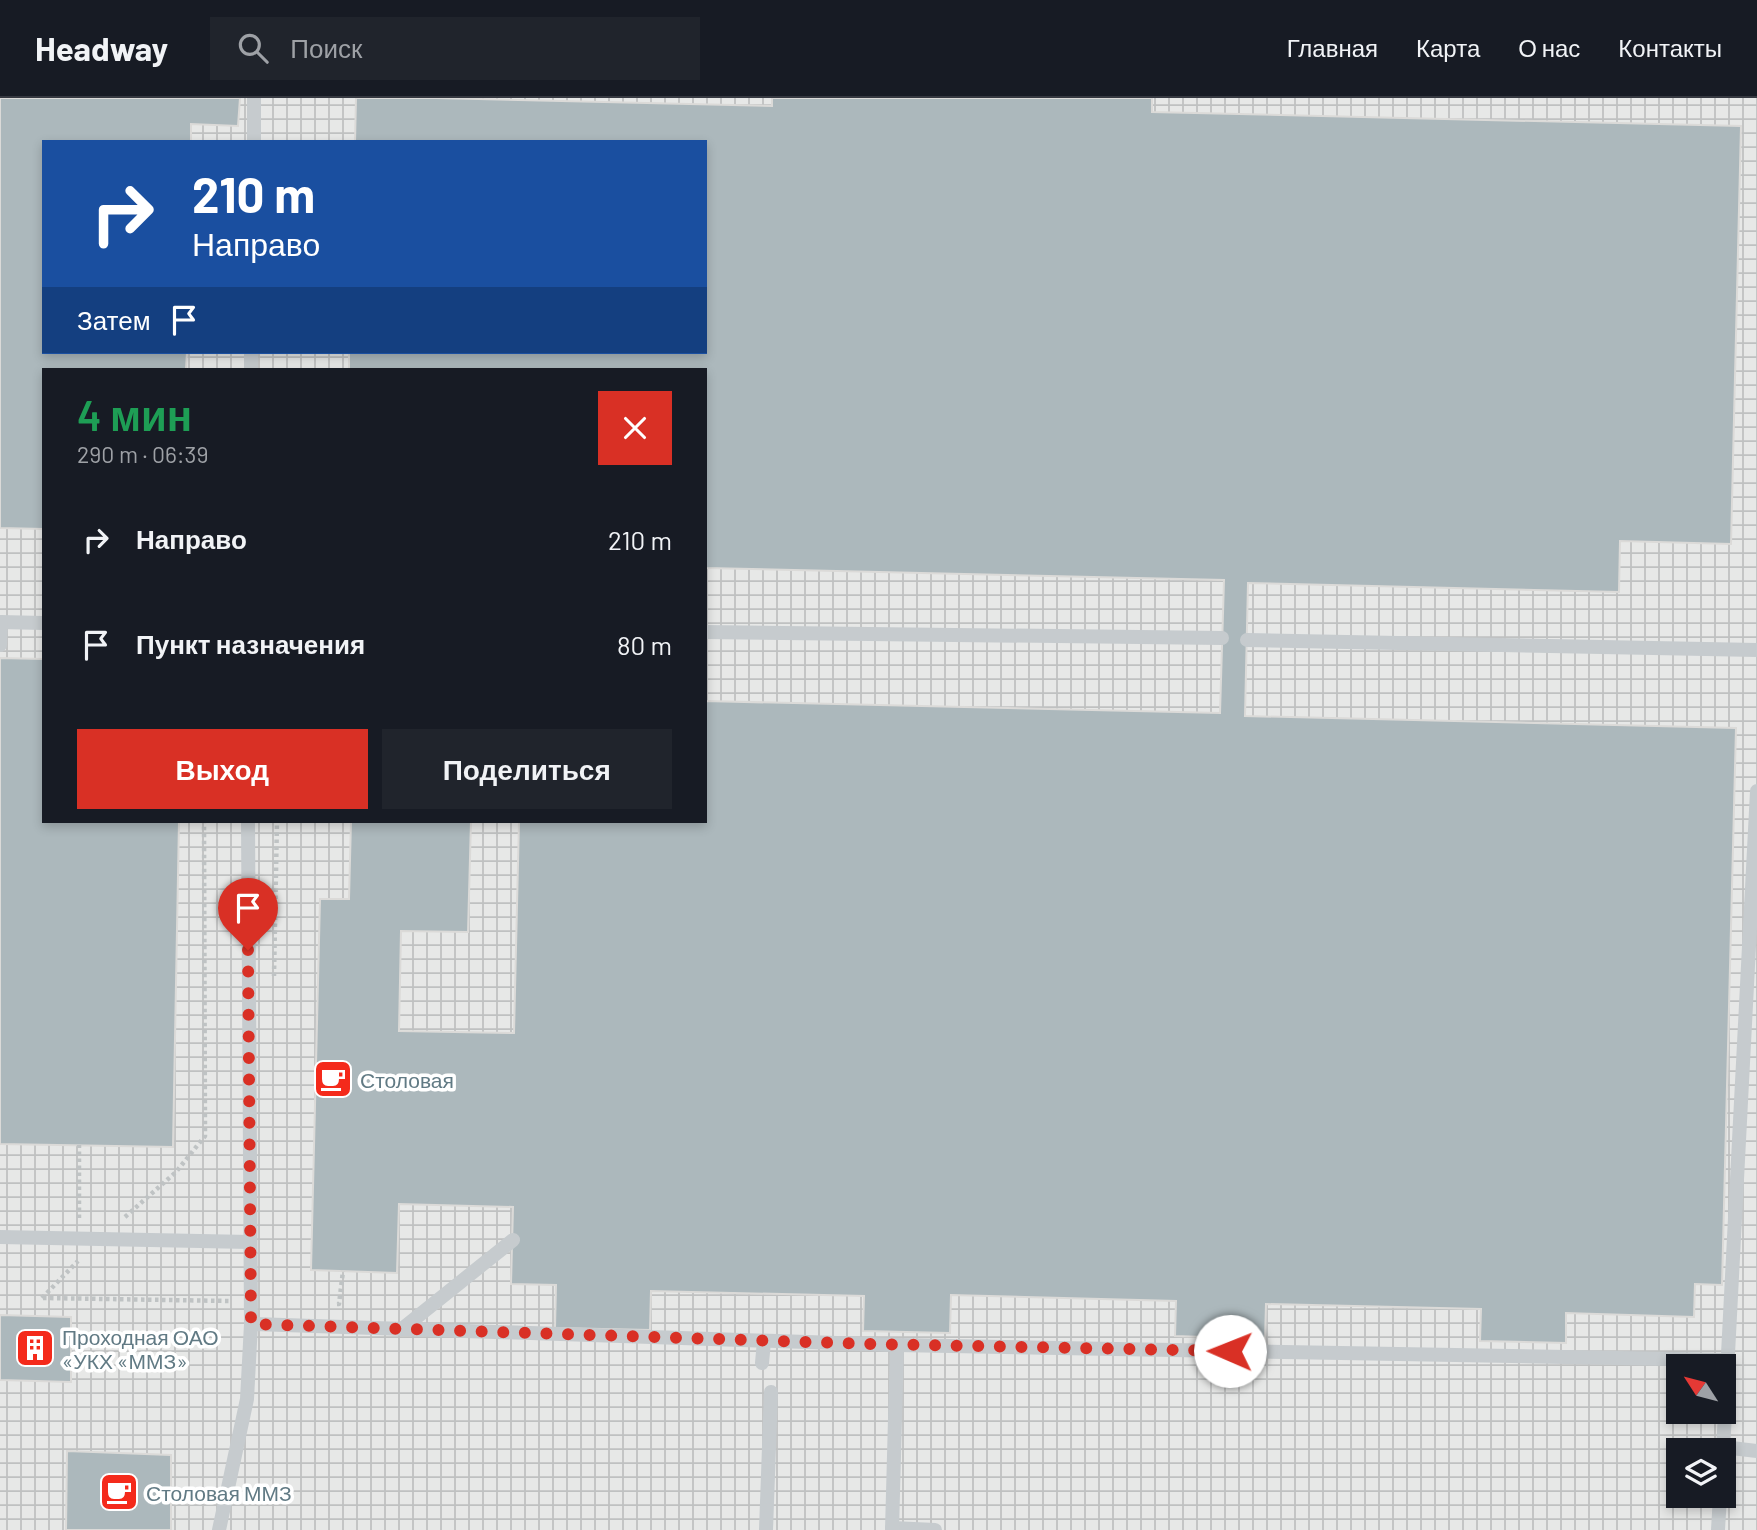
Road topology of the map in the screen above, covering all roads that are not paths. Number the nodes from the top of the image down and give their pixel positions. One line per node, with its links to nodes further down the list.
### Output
1 (254, 98): 2 (lane)
2 (254, 140)
3 (1, 622): 4 (lane); 8 (lane)
4 (42, 623)
5 (707, 632): 6 (lane)
6 (1223, 638)
7 (1247, 640): 9 (lane)
8 (0, 645)
9 (1757, 650)
10 (1757, 791): 19 (lane)
11 (248, 823): 14 (lane)
12 (0, 1237): 14 (lane)
13 (513, 1240): 16 (lane)
14 (250, 1242): 15 (lane)
15 (251, 1324): 16 (lane); 27 (lane)
16 (402, 1329): 17 (lane)
17 (764, 1340): 18 (lane); 21 (lane)
18 (897, 1345): 20 (lane); 26 (lane)
19 (1728, 1354)
20 (1666, 1359)
21 (762, 1363)
22 (771, 1392): 28 (lane)
23 (1736, 1450): 24 (lane)
24 (1757, 1451)
25 (1719, 1508): 30 (lane)
26 (892, 1529): 29 (lane)
27 (219, 1530)
28 (765, 1530)
29 (935, 1530)
30 (1718, 1530)

